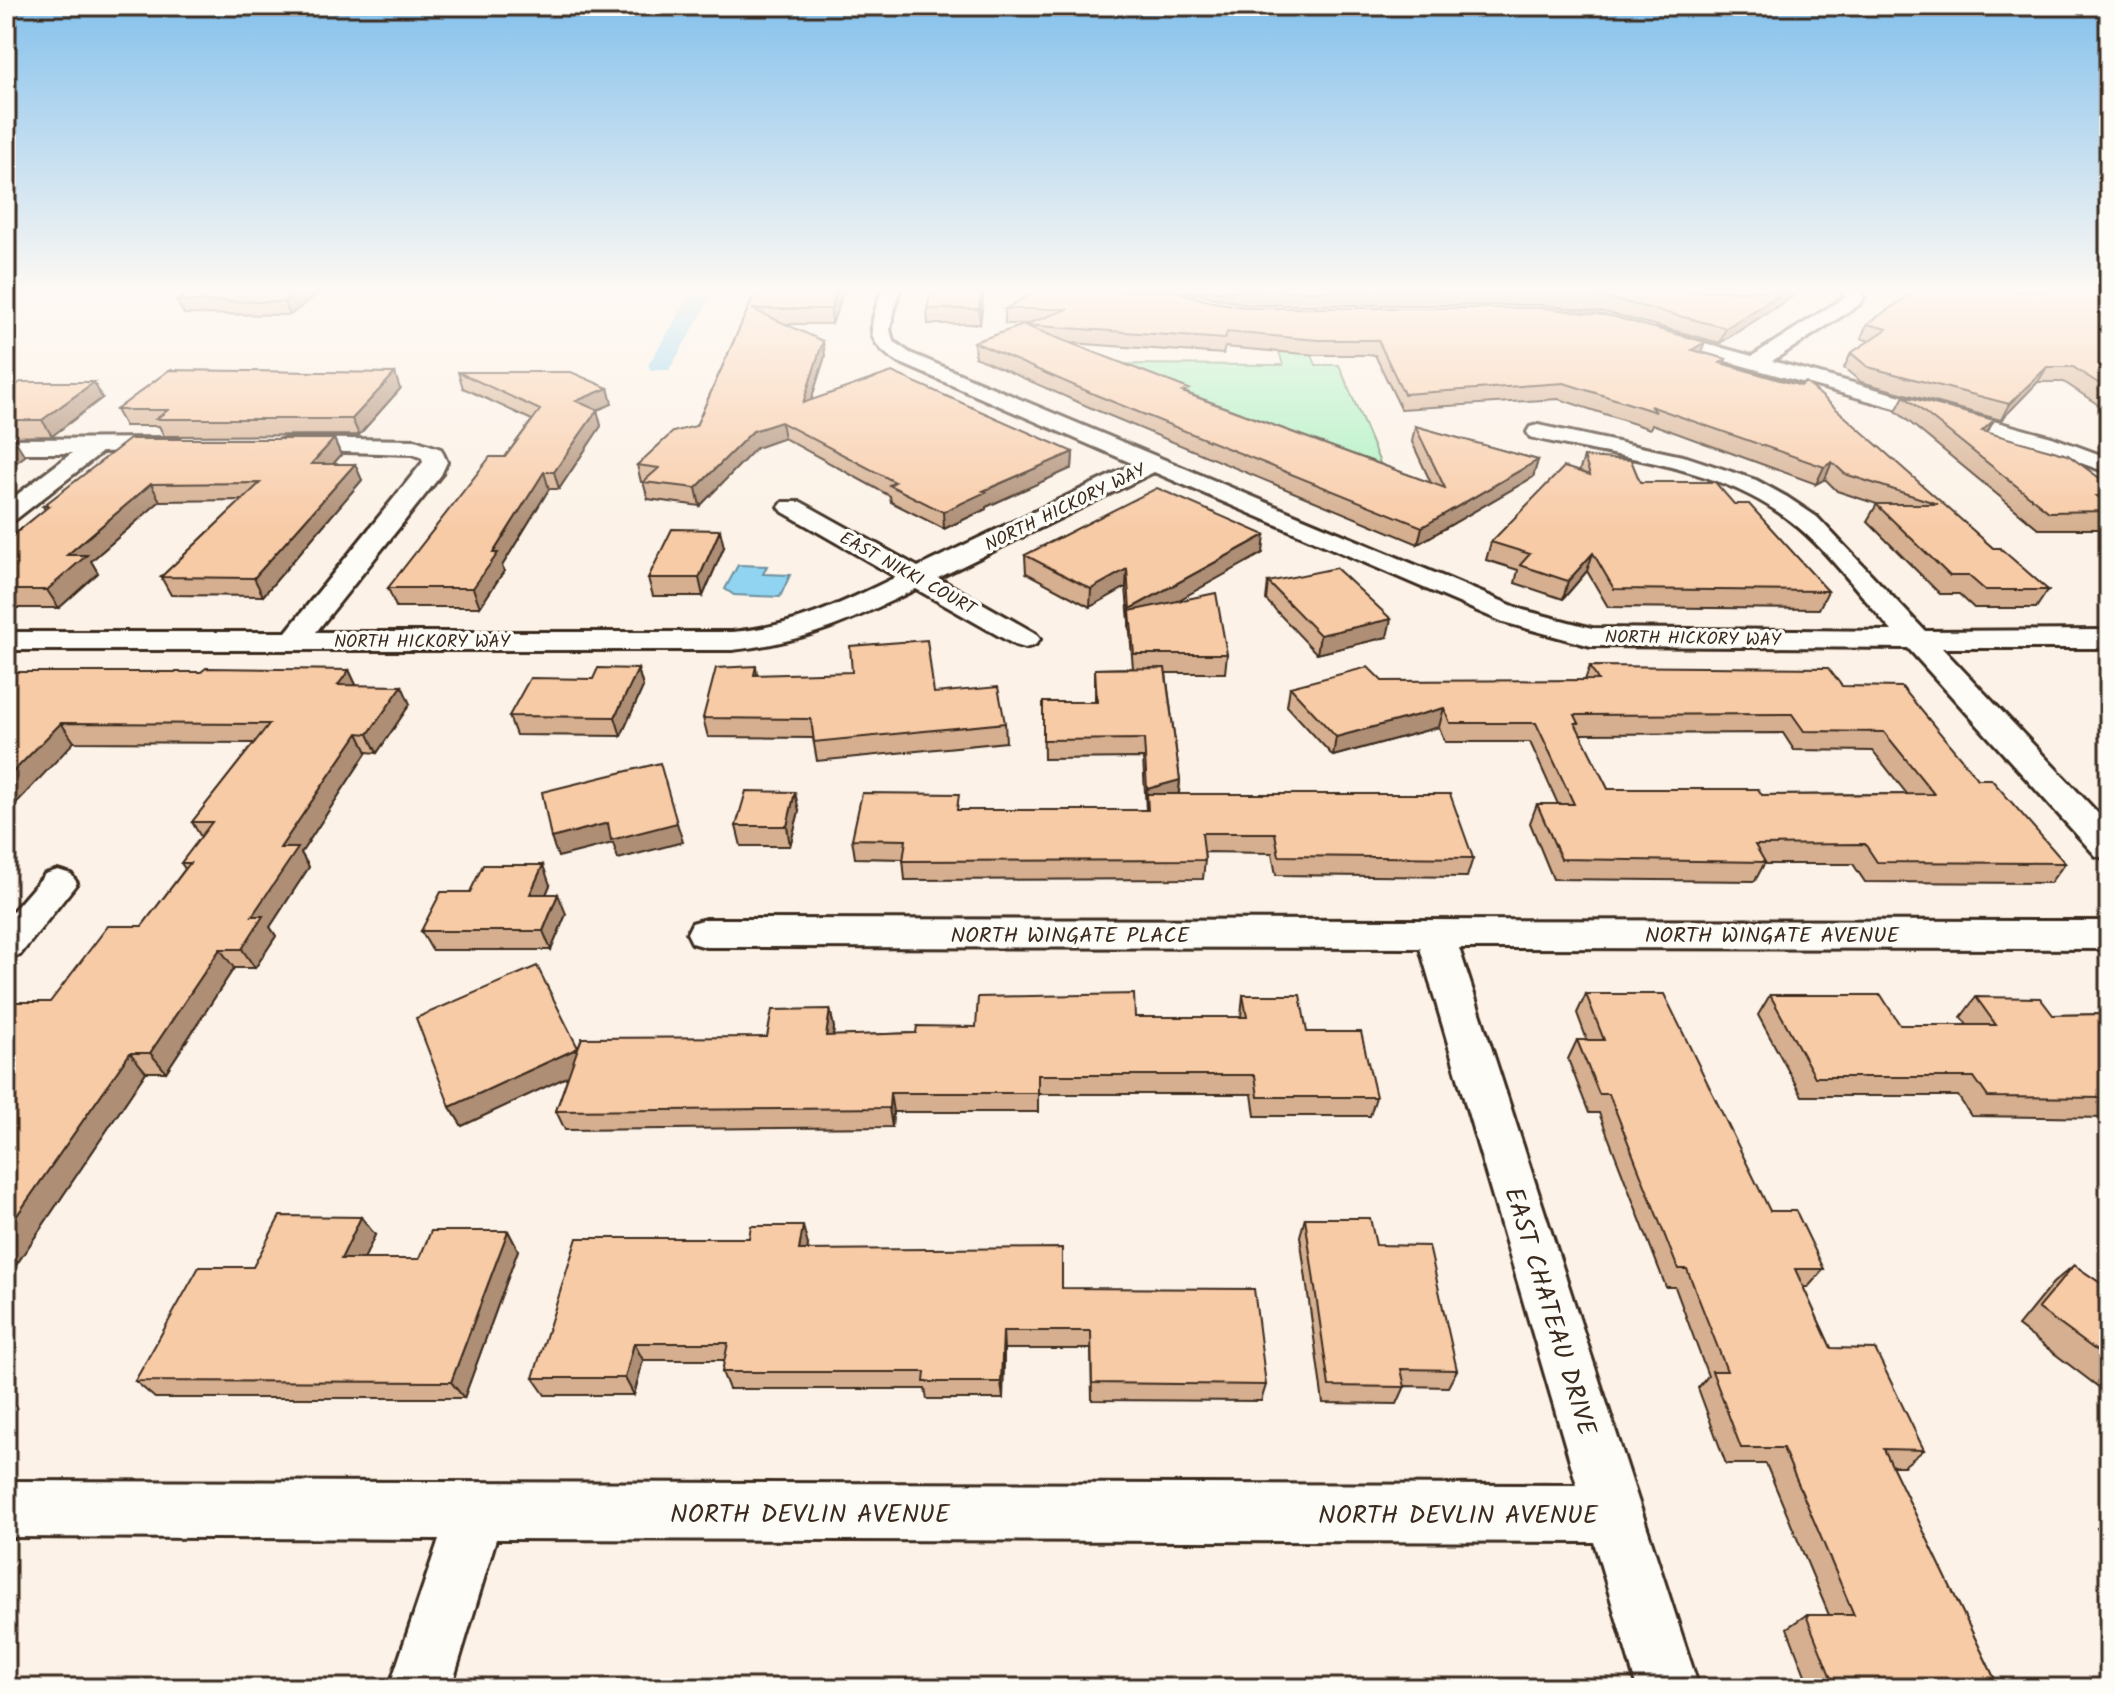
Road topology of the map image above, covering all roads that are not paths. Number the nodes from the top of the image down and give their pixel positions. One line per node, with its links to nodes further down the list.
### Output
1 (934, 370): 8 (street)
2 (1781, 370): 9 (street)
3 (1538, 432): 14 (street)
4 (97, 445): 5 (street); 7 (street); 11 (street)
5 (193, 445)
6 (257, 445): 17 (street)
7 (6, 446)
8 (1155, 463): 12 (street, NORTH HICKORY WAY); 14 (street, NORTH HICKORY WAY)
9 (2109, 466)
10 (792, 507): 12 (street, EAST NIKKI COURT)
11 (6, 515)
12 (918, 578): 13 (street, EAST NIKKI COURT); 17 (street, NORTH HICKORY WAY)
13 (1025, 639)
14 (1917, 639): 15 (street, NORTH HICKORY WAY); 18 (street)
15 (2109, 639)
16 (6, 641): 17 (street, NORTH HICKORY WAY)
17 (294, 641)
18 (2109, 847)
19 (58, 883): 23 (street)
20 (706, 933): 21 (street, NORTH WINGATE PLACE)
21 (1435, 934): 22 (street, NORTH WINGATE AVENUE); 26 (street, EAST CHATEAU DRIVE)
22 (2109, 935)
23 (6, 945)
24 (6, 1509): 25 (street, NORTH DEVLIN AVENUE)
25 (476, 1512): 26 (street, NORTH DEVLIN AVENUE); 27 (street)
26 (1614, 1514): 28 (street, EAST CHATEAU DRIVE)
27 (420, 1688)
28 (1668, 1688)

